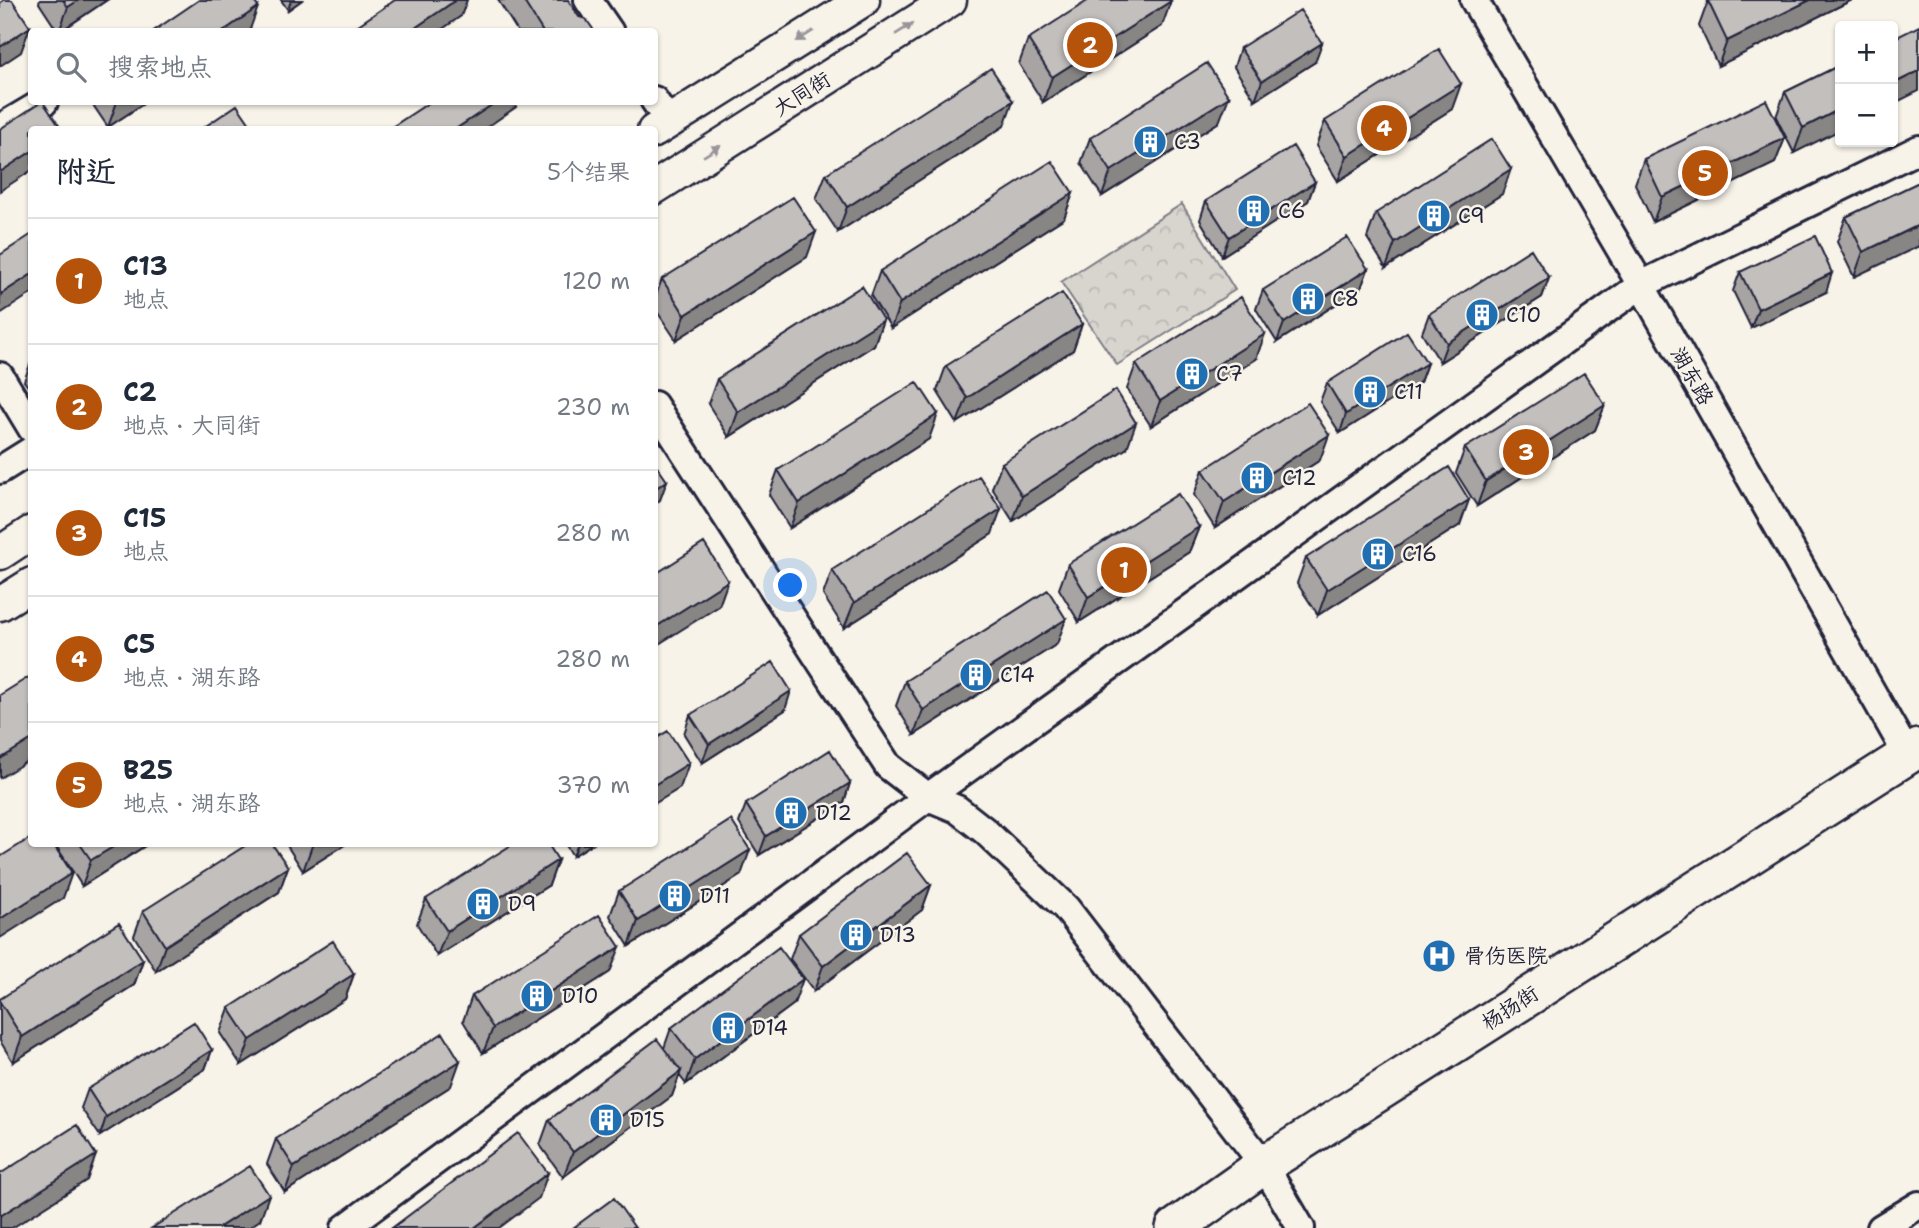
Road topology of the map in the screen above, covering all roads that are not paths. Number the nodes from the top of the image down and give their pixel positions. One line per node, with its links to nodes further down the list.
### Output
1 (588, 0): 5 (street)
2 (863, 0): 7 (main road, one-way to 7)
3 (950, 0): 10 (main road, 大同街, one-way to 3)
4 (1474, 0): 11 (street, 湖东路)
5 (607, 28)
6 (39, 105): 8 (street)
7 (659, 117)
8 (0, 128)
9 (1919, 149): 11 (street)
10 (658, 185)
11 (1641, 285): 21 (street, 湖东路); 22 (street)
12 (0, 376): 14 (street)
13 (658, 411): 22 (street)
14 (28, 422)
15 (28, 452): 16 (street)
16 (0, 470)
17 (28, 535): 18 (main road)
18 (0, 553)
19 (28, 586): 20 (main road)
20 (0, 604)
21 (1913, 751): 23 (highway, 杨扬街)
22 (929, 797): 23 (street); 25 (street)
23 (1264, 1165): 26 (highway, 杨扬街); 27 (street)
24 (1919, 1205): 28 (street)
25 (345, 1228)
26 (1175, 1228)
27 (1301, 1228)
28 (1881, 1228)

